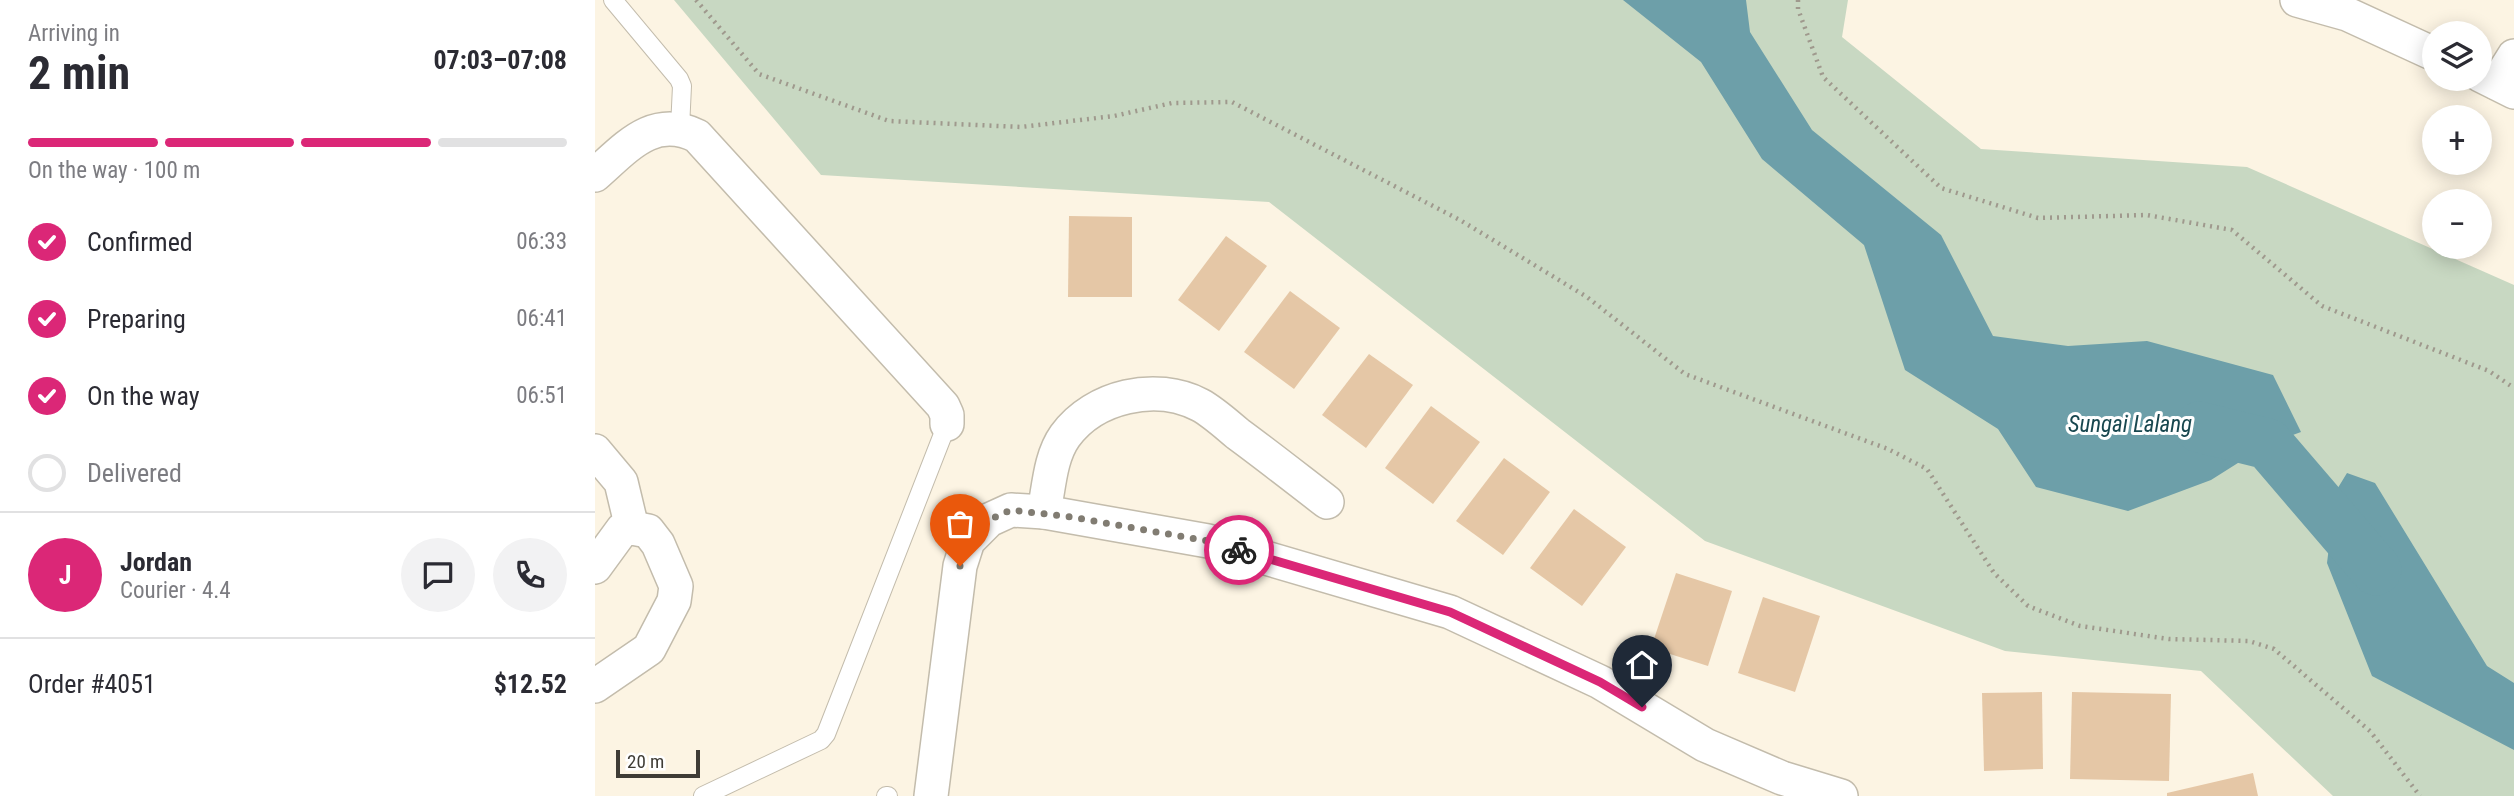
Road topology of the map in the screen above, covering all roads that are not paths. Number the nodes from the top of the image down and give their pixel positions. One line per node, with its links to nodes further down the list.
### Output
1 (613, 0): 4 (lane)
2 (2297, 0): 3 (street)
3 (2422, 48)
4 (680, 128): 5 (street); 6 (street)
5 (595, 175)
6 (947, 424): 13 (lane)
7 (595, 451): 10 (street)
8 (1327, 502): 9 (street)
9 (1044, 512): 15 (street); 16 (street)
10 (632, 528): 11 (street); 12 (street)
11 (595, 567)
12 (595, 685)
13 (728, 791): 14 (lane)
14 (703, 796)
15 (931, 796)
16 (1841, 796)

